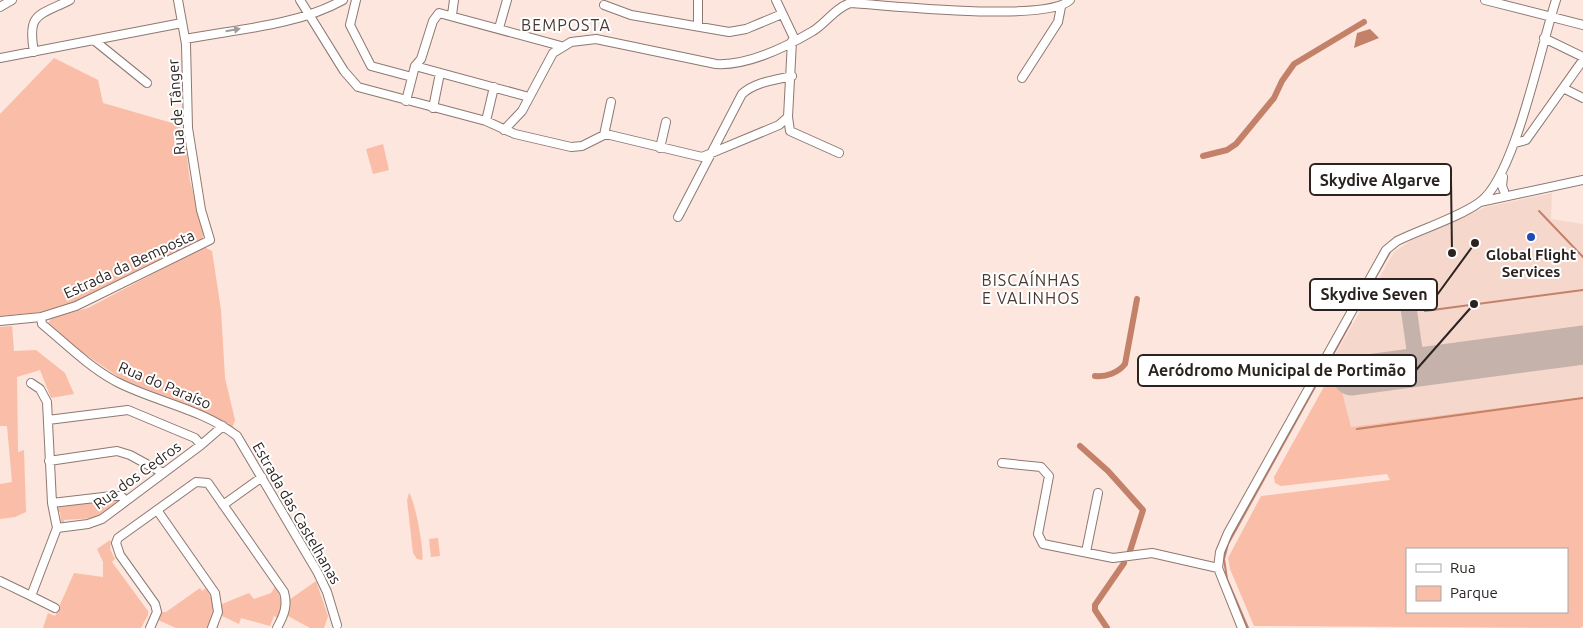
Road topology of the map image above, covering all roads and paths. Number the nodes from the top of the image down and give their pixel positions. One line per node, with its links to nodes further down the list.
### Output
1 (12, 0): 15 (street)
2 (70, 0): 30 (street)
3 (178, 0): 21 (street, Rua de Tânger)
4 (300, 0): 18 (street)
5 (343, 0): 18 (street)
6 (356, 0): 36 (street)
7 (507, 0): 24 (street)
8 (698, 0): 23 (street)
9 (776, 0): 17 (street)
10 (1070, 0): 16 (street)
11 (1485, 0): 20 (street)
12 (1556, 0): 20 (street)
13 (455, 1): 19 (street)
14 (604, 5): 23 (street)
15 (0, 7)
16 (1061, 7): 28 (street); 37 (street)
17 (782, 14): 23 (street); 28 (street)
18 (309, 15): 26 (street, one-way to 18); 43 (street)
19 (452, 15): 24 (street); 33 (street)
20 (1551, 16): 22 (street); 25 (street)
21 (182, 23): 26 (street, Rua de Tânger); 27 (street)
22 (1583, 25)
23 (698, 26)
24 (499, 28): 29 (street)
25 (1544, 38): 32 (street); 51 (street)
26 (185, 39): 61 (street, Rua de Tânger)
27 (95, 41): 30 (street); 38 (street)
28 (793, 41): 29 (street); 35 (street)
29 (561, 46): 41 (street)
30 (34, 52): 31 (street)
31 (0, 58)
32 (1583, 58): 40 (street)
33 (415, 66): 34 (street); 36 (street)
34 (440, 73): 39 (street); 45 (street)
35 (792, 76): 46 (street); 54 (street)
36 (412, 78): 43 (street)
37 (1022, 78)
38 (147, 83)
39 (494, 87): 41 (street); 47 (street)
40 (1563, 88): 42 (street); 51 (street)
41 (529, 97): 49 (street)
42 (1583, 98)
43 (406, 101): 45 (street)
44 (611, 102): 50 (street)
45 (433, 108): 47 (street)
46 (788, 117): 53 (street); 54 (street)
47 (486, 121): 49 (street)
48 (666, 122): 52 (street)
49 (504, 130): 50 (street)
50 (604, 135): 52 (street)
51 (1515, 142): 55 (street)
52 (660, 148): 54 (street)
53 (839, 153)
54 (711, 155): 60 (street)
55 (1505, 166): 57 (street); 58 (street)
56 (1583, 180): 58 (street)
57 (1493, 188): 58 (street); 59 (street)
58 (1504, 194): 59 (street)
59 (1480, 202): 80 (street)
60 (678, 217)
61 (210, 240): 62 (street, Estrada da Bemposta)
62 (41, 318): 63 (street, Estrada da Bemposta); 66 (street, Rua do Paraíso)
63 (0, 321)
64 (31, 383): 65 (street)
65 (48, 420): 68 (street); 69 (street)
66 (223, 426): 67 (street, Rua do Paraíso); 68 (street, Rua dos Cedros)
67 (237, 436): 72 (street, Estrada das Castelhanas)
68 (201, 445): 71 (street, Rua dos Cedros)
69 (49, 461): 71 (street); 75 (street)
70 (1002, 463): 79 (street)
71 (163, 473): 74 (street, Rua dos Cedros)
72 (262, 477): 76 (street); 84 (street, Estrada das Castelhanas)
73 (1100, 496): 79 (street)
74 (126, 501): 75 (street); 78 (street, Rua dos Cedros)
75 (52, 503): 78 (street)
76 (223, 505): 77 (street); 87 (street)
77 (157, 510): 85 (street); 86 (street)
78 (57, 528): 82 (street)
79 (1086, 552): 80 (street)
80 (1218, 568): 88 (street)
81 (0, 581): 82 (street)
82 (31, 596): 83 (street)
83 (55, 608)
84 (338, 627)
85 (150, 628)
86 (212, 628)
87 (278, 628)
88 (1242, 628)

